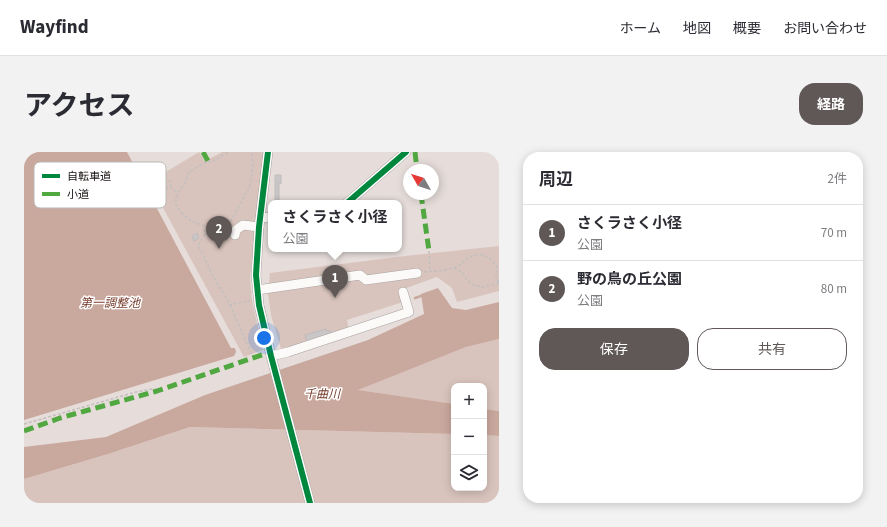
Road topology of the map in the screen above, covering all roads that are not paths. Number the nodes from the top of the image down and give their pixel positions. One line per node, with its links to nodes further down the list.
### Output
1 (268, 152): 5 (street)
2 (403, 153): 3 (street)
3 (350, 200)
4 (268, 219): 5 (street)
5 (260, 223): 6 (street); 8 (street)
6 (231, 233)
7 (416, 273): 8 (street)
8 (257, 290): 10 (street)
9 (403, 292): 10 (street)
10 (271, 358): 11 (street)
11 (310, 503)

